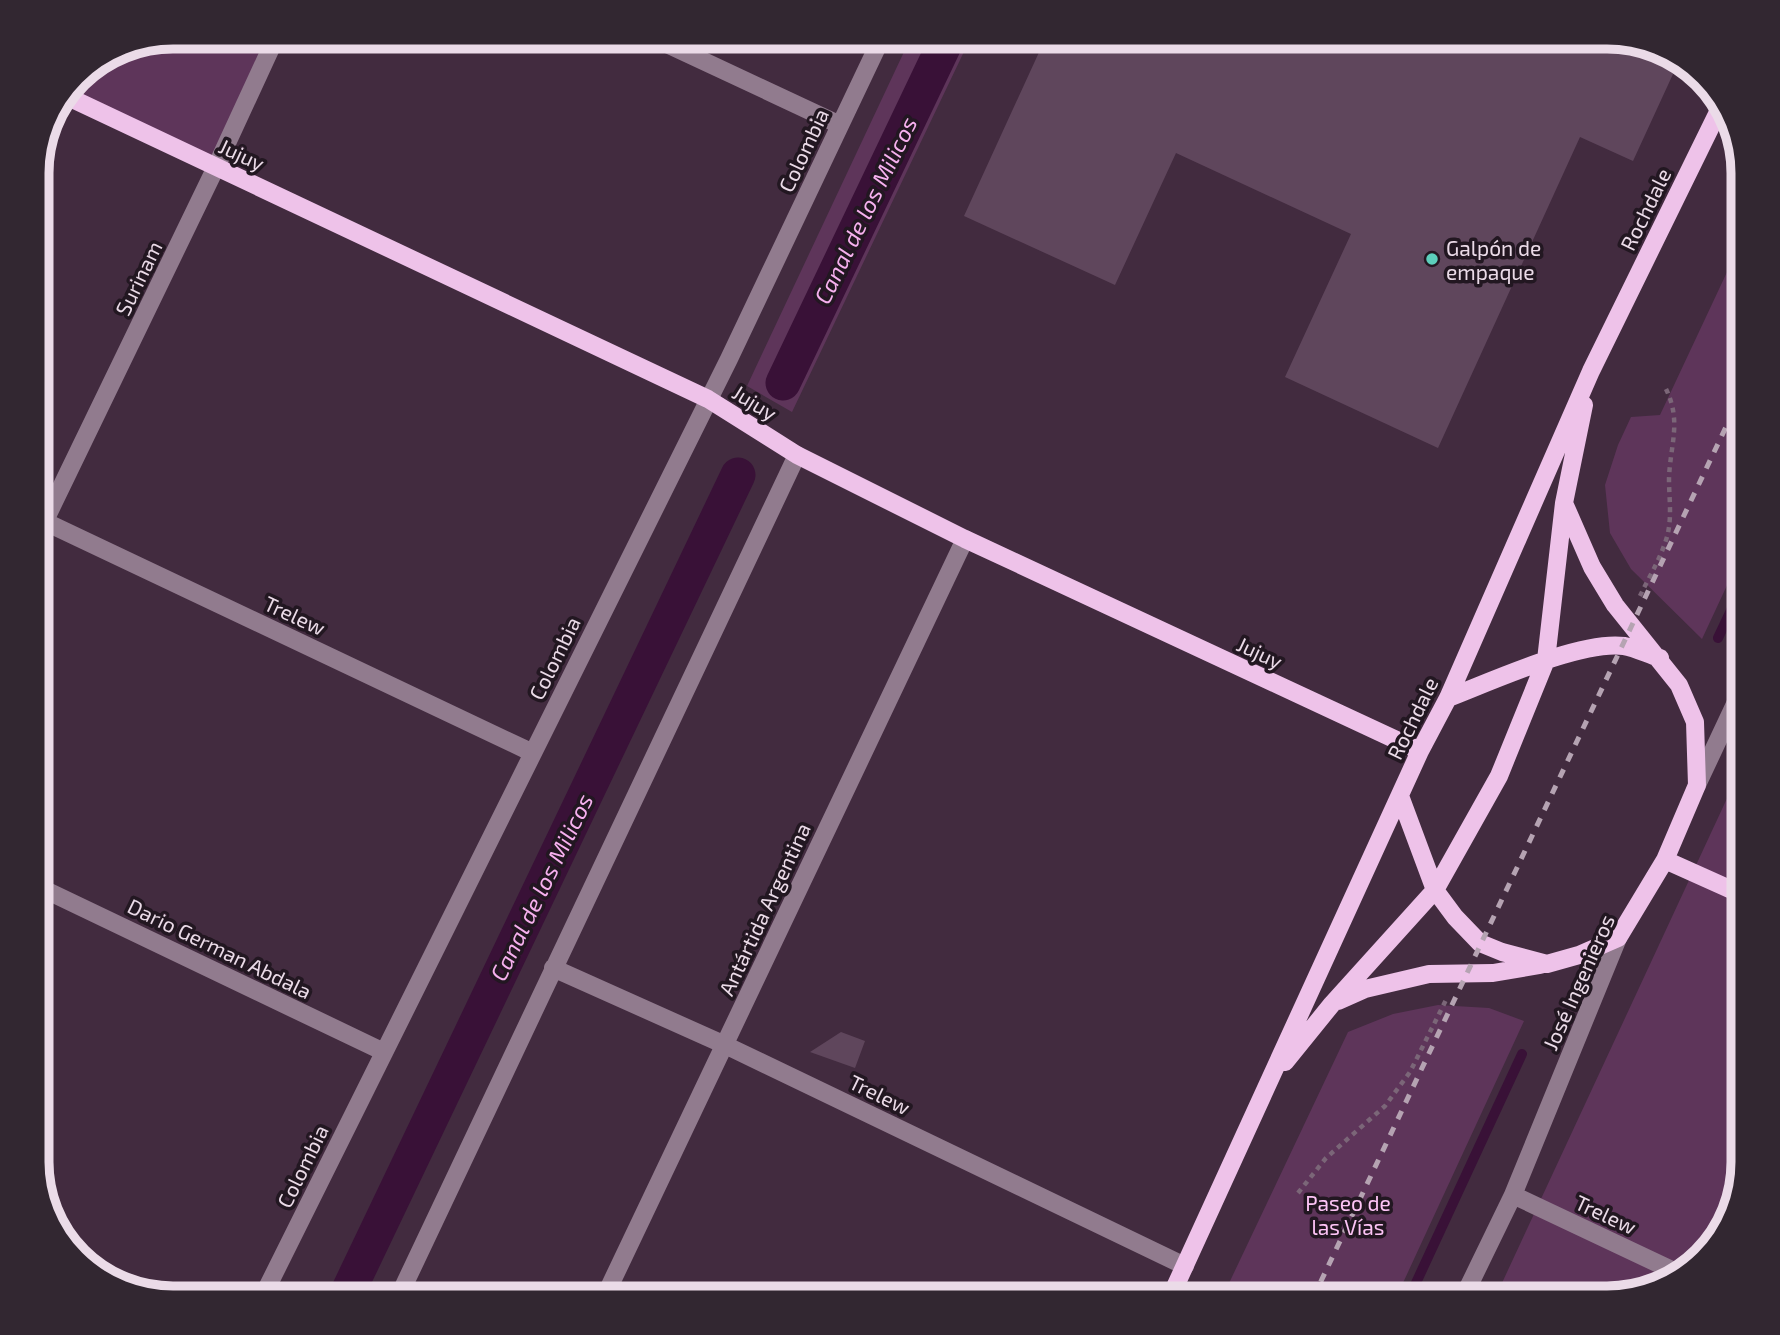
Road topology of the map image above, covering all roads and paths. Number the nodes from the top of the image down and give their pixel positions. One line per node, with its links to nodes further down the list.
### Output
1 (270, 49): 7 (street, Surinam)
2 (678, 49): 6 (street)
3 (876, 49): 6 (street, Colombia)
4 (73, 99): 7 (main road, Jujuy)
5 (1716, 115): 8 (main road, Rochdale)
6 (840, 125): 10 (street, Colombia)
7 (216, 167): 10 (main road, Jujuy); 13 (street, Surinam)
8 (1591, 371): 12 (main road, Rochdale); 19 (main road, Rochdale)
9 (1667, 389): 16 (path)
10 (708, 399): 11 (main road, Jujuy); 22 (street, Colombia)
11 (797, 456): 15 (main road, Jujuy); 31 (street)
12 (1564, 503): 17 (main road); 18 (main road, Rochdale)
13 (49, 508)
14 (49, 530): 22 (street, Trelew)
15 (965, 539): 21 (main road, Jujuy); 34 (street, Antártida Argentina)
16 (1640, 597)
17 (1660, 658): 18 (main road); 23 (main road)
18 (1546, 660): 19 (main road); 26 (main road, Rochdale)
19 (1448, 698): 21 (main road, Rochdale)
20 (1731, 713): 23 (street, José Ingenieros)
21 (1420, 751): 24 (main road, Rochdale)
22 (533, 753): 35 (street, Colombia)
23 (1698, 785): 25 (main road, José Ingenieros)
24 (1400, 796): 26 (main road); 36 (main road, Rochdale)
25 (1665, 860): 27 (main road); 29 (main road, José Ingenieros)
26 (1435, 890): 30 (main road); 33 (main road, Rochdale)
27 (1731, 890)
28 (49, 892): 35 (street, Dario German Abdala)
29 (1618, 939): 30 (main road, Rochdale); 38 (street, José Ingenieros)
30 (1547, 964): 33 (main road, Rochdale)
31 (553, 968): 34 (street, Trelew); 42 (street)
32 (1447, 997): 37 (path)
33 (1332, 1004): 36 (main road, Rochdale)
34 (725, 1045): 39 (street, Trelew); 43 (street, Antártida Argentina)
35 (384, 1052): 41 (street, Colombia)
36 (1269, 1083): 39 (main road, Rochdale)
37 (1298, 1193)
38 (1513, 1195): 40 (street, Trelew); 45 (street, José Ingenieros)
39 (1185, 1266): 44 (main road, Rochdale)
40 (1669, 1269)
41 (268, 1286)
42 (404, 1286)
43 (610, 1286)
44 (1176, 1286)
45 (1469, 1286)

